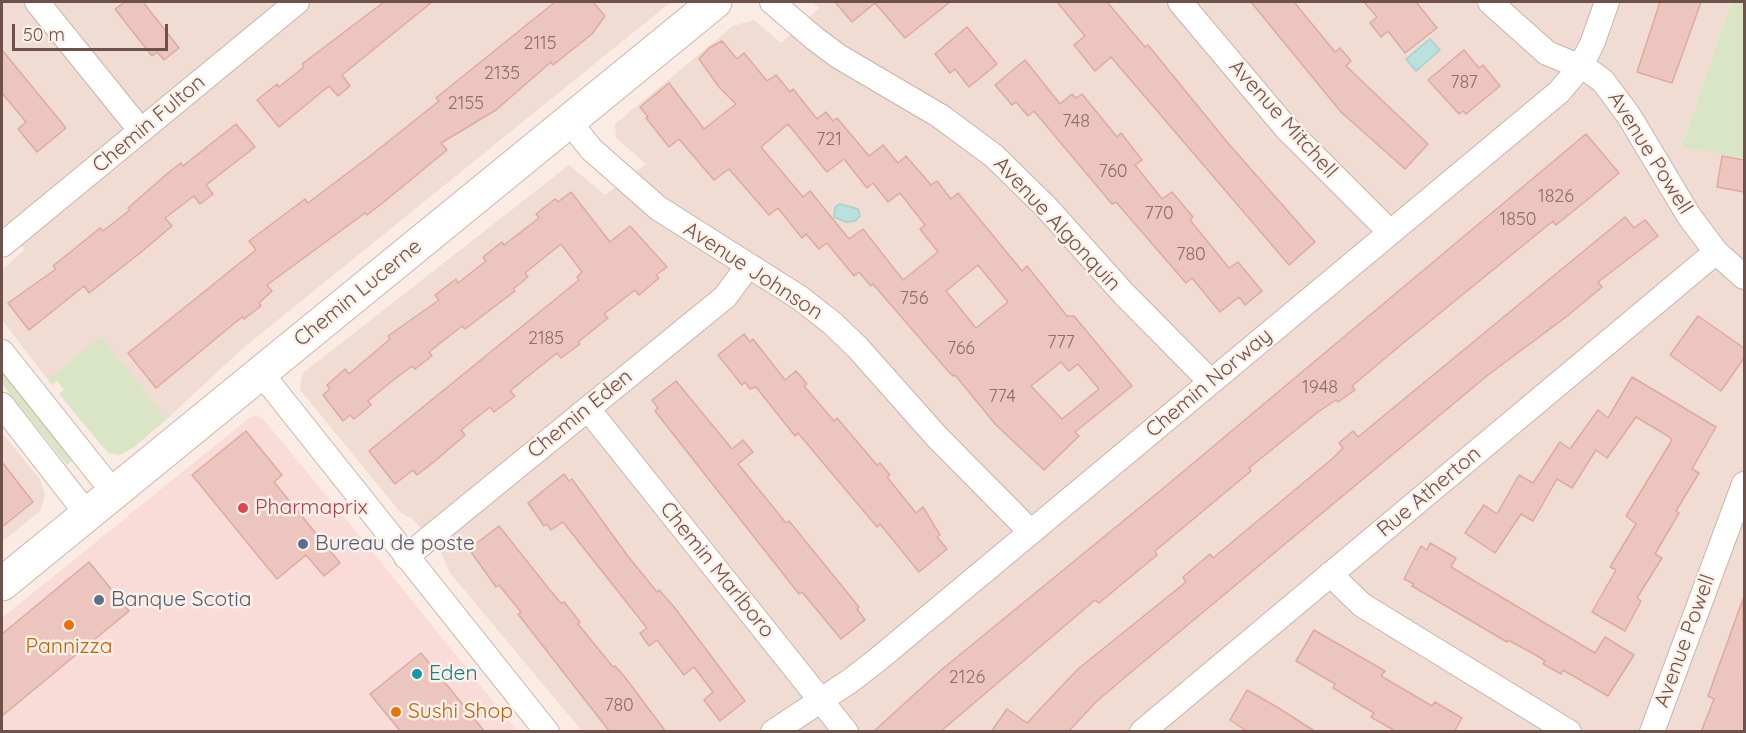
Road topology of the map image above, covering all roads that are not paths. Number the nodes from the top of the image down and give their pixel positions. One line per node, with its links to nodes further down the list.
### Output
1 (38, 2): 10 (street)
2 (297, 2): 10 (street, Chemin Fulton)
3 (715, 2): 9 (main road, Chemin Lucerne)
4 (771, 2): 19 (street, Avenue Algonquin)
5 (1180, 2): 11 (street, Avenue Mitchell)
6 (1490, 2): 8 (street, Avenue Powell)
7 (1607, 2): 8 (street, Chemin Norway)
8 (1580, 67): 11 (street, Chemin Norway); 13 (street, Avenue Powell)
9 (568, 121): 15 (street, Avenue Johnson); 18 (main road, Chemin Lucerne)
10 (141, 131): 12 (street, Chemin Fulton)
11 (1390, 232): 19 (street, Chemin Norway)
12 (2, 245)
13 (1716, 252): 14 (street); 16 (street, Avenue Powell); 27 (street, Rue Atherton)
14 (1744, 259)
15 (748, 266): 21 (street, Chemin Eden); 25 (street, Avenue Johnson)
16 (1744, 277)
17 (2, 352): 23 (street)
18 (261, 372): 23 (main road, Chemin Lucerne); 26 (street)
19 (1210, 381): 25 (street, Chemin Norway)
20 (2, 405): 24 (street)
21 (588, 409): 26 (street, Chemin Eden); 29 (street, Chemin Marlboro)
22 (1744, 484): 35 (street, Avenue Powell)
23 (114, 494): 24 (main road, Chemin Lucerne)
24 (87, 514): 28 (main road, Chemin Lucerne)
25 (1031, 532): 29 (street, Chemin Norway)
26 (406, 557): 31 (street)
27 (1330, 574): 30 (street, Rue Atherton); 34 (street)
28 (2, 584)
29 (821, 700): 32 (street, Chemin Norway); 33 (street, Chemin Marlboro)
30 (1152, 728)
31 (547, 732)
32 (773, 732)
33 (846, 732)
34 (1569, 732)
35 (1652, 732)

